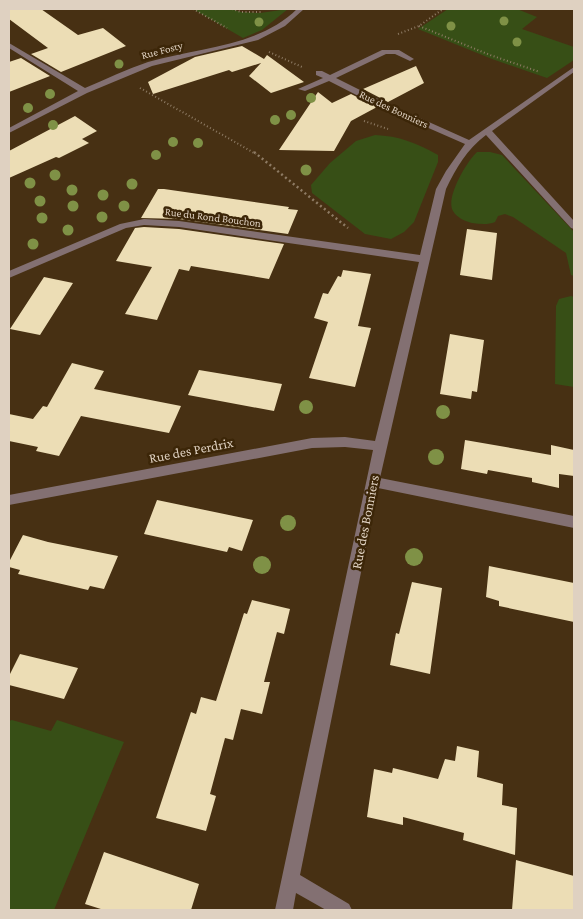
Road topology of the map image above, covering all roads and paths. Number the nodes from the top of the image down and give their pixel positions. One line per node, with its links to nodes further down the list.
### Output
1 (193, 9): 8 (path)
2 (232, 9): 5 (path)
3 (301, 9): 8 (street, Rue Fosty)
4 (443, 9): 6 (path)
5 (270, 11)
6 (419, 26): 7 (path); 16 (path)
7 (393, 36)
8 (248, 41): 11 (path); 14 (street, Rue Fosty)
9 (9, 44): 18 (street)
10 (410, 59): 15 (street)
11 (309, 64)
12 (574, 69): 16 (street, Rue des Bonniers)
13 (319, 73): 15 (street, Rue des Bonniers)
14 (118, 76): 18 (street, Rue Fosty); 23 (path)
15 (330, 78): 17 (street); 21 (street, Rue des Bonniers)
16 (559, 79): 20 (street, Rue des Bonniers)
17 (302, 89)
18 (84, 91): 19 (street, Rue Fosty)
19 (9, 131)
20 (487, 131): 21 (street, Rue des Bonniers); 22 (street)
21 (470, 143): 24 (street, Rue des Bonniers)
22 (574, 226)
23 (377, 252): 24 (street, Rue du Rond Bouchon); 25 (street, Rue du Rond Bouchon)
24 (423, 259): 26 (street, Rue des Bonniers)
25 (9, 275)
26 (380, 446): 27 (street, Rue des Bonniers); 28 (street, Rue des Perdrix)
27 (373, 482): 29 (street); 30 (street, Rue des Bonniers)
28 (9, 500)
29 (574, 522)
30 (292, 880): 31 (street, Rue des Bonniers); 32 (street)
31 (284, 910)
32 (343, 910)

